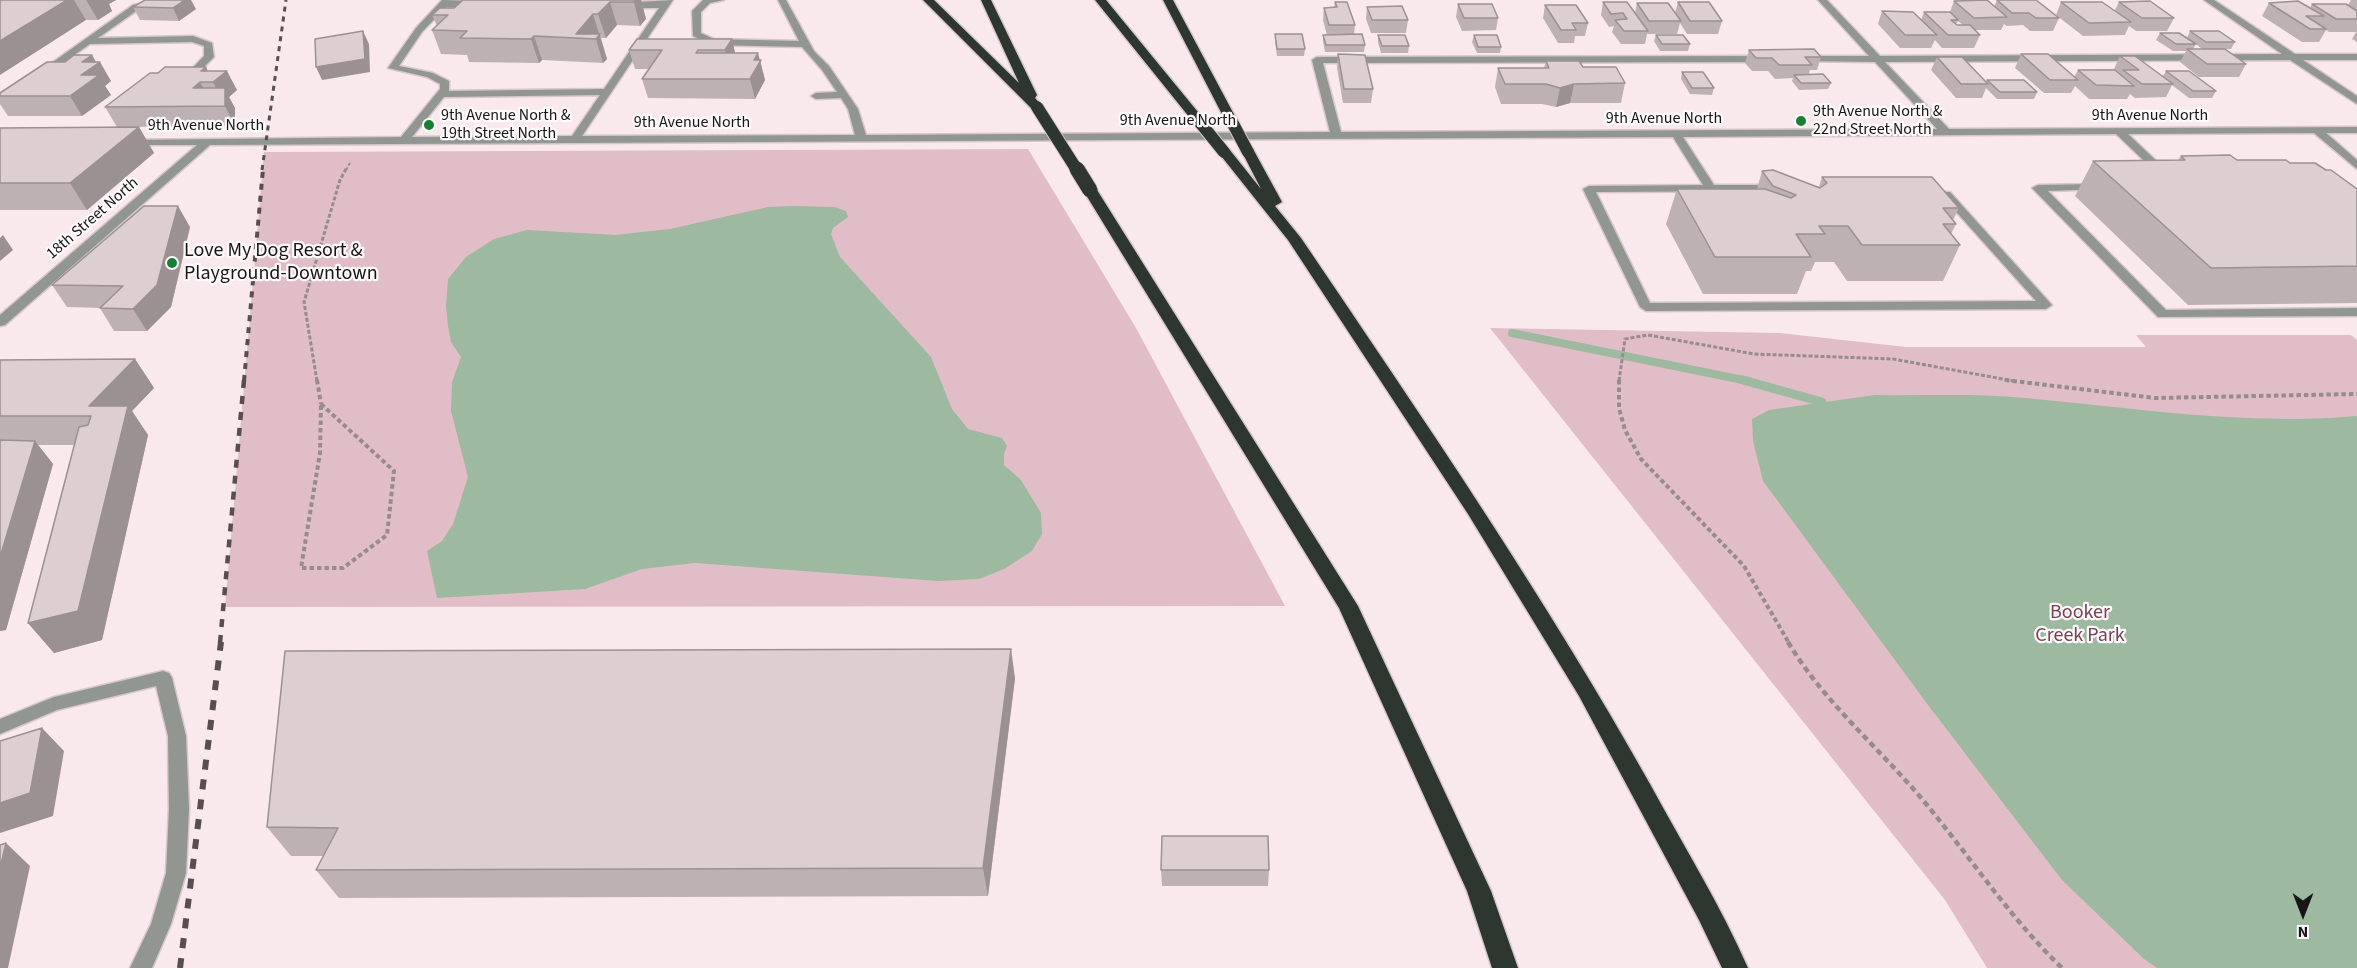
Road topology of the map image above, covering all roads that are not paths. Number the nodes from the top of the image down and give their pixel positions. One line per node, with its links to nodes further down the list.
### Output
1 (182, 0): 15 (street)
2 (707, 0): 3 (street); 16 (street)
3 (720, 0)
4 (782, 0): 16 (street)
5 (928, 0): 29 (highway)
6 (987, 0): 29 (highway)
7 (1100, 0): 47 (highway, bridge)
8 (1168, 0): 47 (highway, bridge)
9 (1822, 0): 19 (street)
10 (2208, 0): 20 (street)
11 (445, 2): 13 (street); 25 (street)
12 (668, 2): 14 (street); 24 (street)
13 (490, 4)
14 (608, 4)
15 (88, 41): 22 (street); 23 (street)
16 (806, 44): 26 (street)
17 (2357, 57): 20 (street)
18 (1792, 58): 19 (street)
19 (1875, 58): 20 (street); 33 (street)
20 (2293, 58): 28 (street)
21 (1780, 59): 35 (street)
22 (39, 76)
23 (168, 84)
24 (607, 93): 25 (street); 37 (street)
25 (441, 94): 38 (street)
26 (844, 95): 27 (street); 36 (street)
27 (816, 96)
28 (2357, 101)
29 (1037, 107): 52 (highway, bridge)
30 (2316, 130): 31 (street, 9th Avenue North); 32 (street, 9th Avenue North); 41 (street)
31 (2357, 130)
32 (2118, 131): 33 (street, 9th Avenue North); 42 (street)
33 (1947, 132): 34 (street, 9th Avenue North)
34 (1676, 134): 35 (street, 9th Avenue North); 43 (street)
35 (1336, 135): 36 (street, 9th Avenue North)
36 (861, 137): 37 (street, 9th Avenue North)
37 (576, 138): 38 (street, 9th Avenue North)
38 (404, 140): 39 (street, 9th Avenue North)
39 (208, 141): 40 (street, 9th Avenue North); 49 (street, 18th Street North)
40 (116, 142)
41 (2357, 166)
42 (2170, 179)
43 (1711, 188): 44 (street); 46 (street)
44 (1791, 188)
45 (2109, 188): 48 (street)
46 (1930, 189)
47 (1294, 238): 53 (highway)
48 (2357, 312)
49 (0, 322)
50 (0, 727): 51 (street)
51 (141, 968)
52 (1504, 968)
53 (1735, 968)

